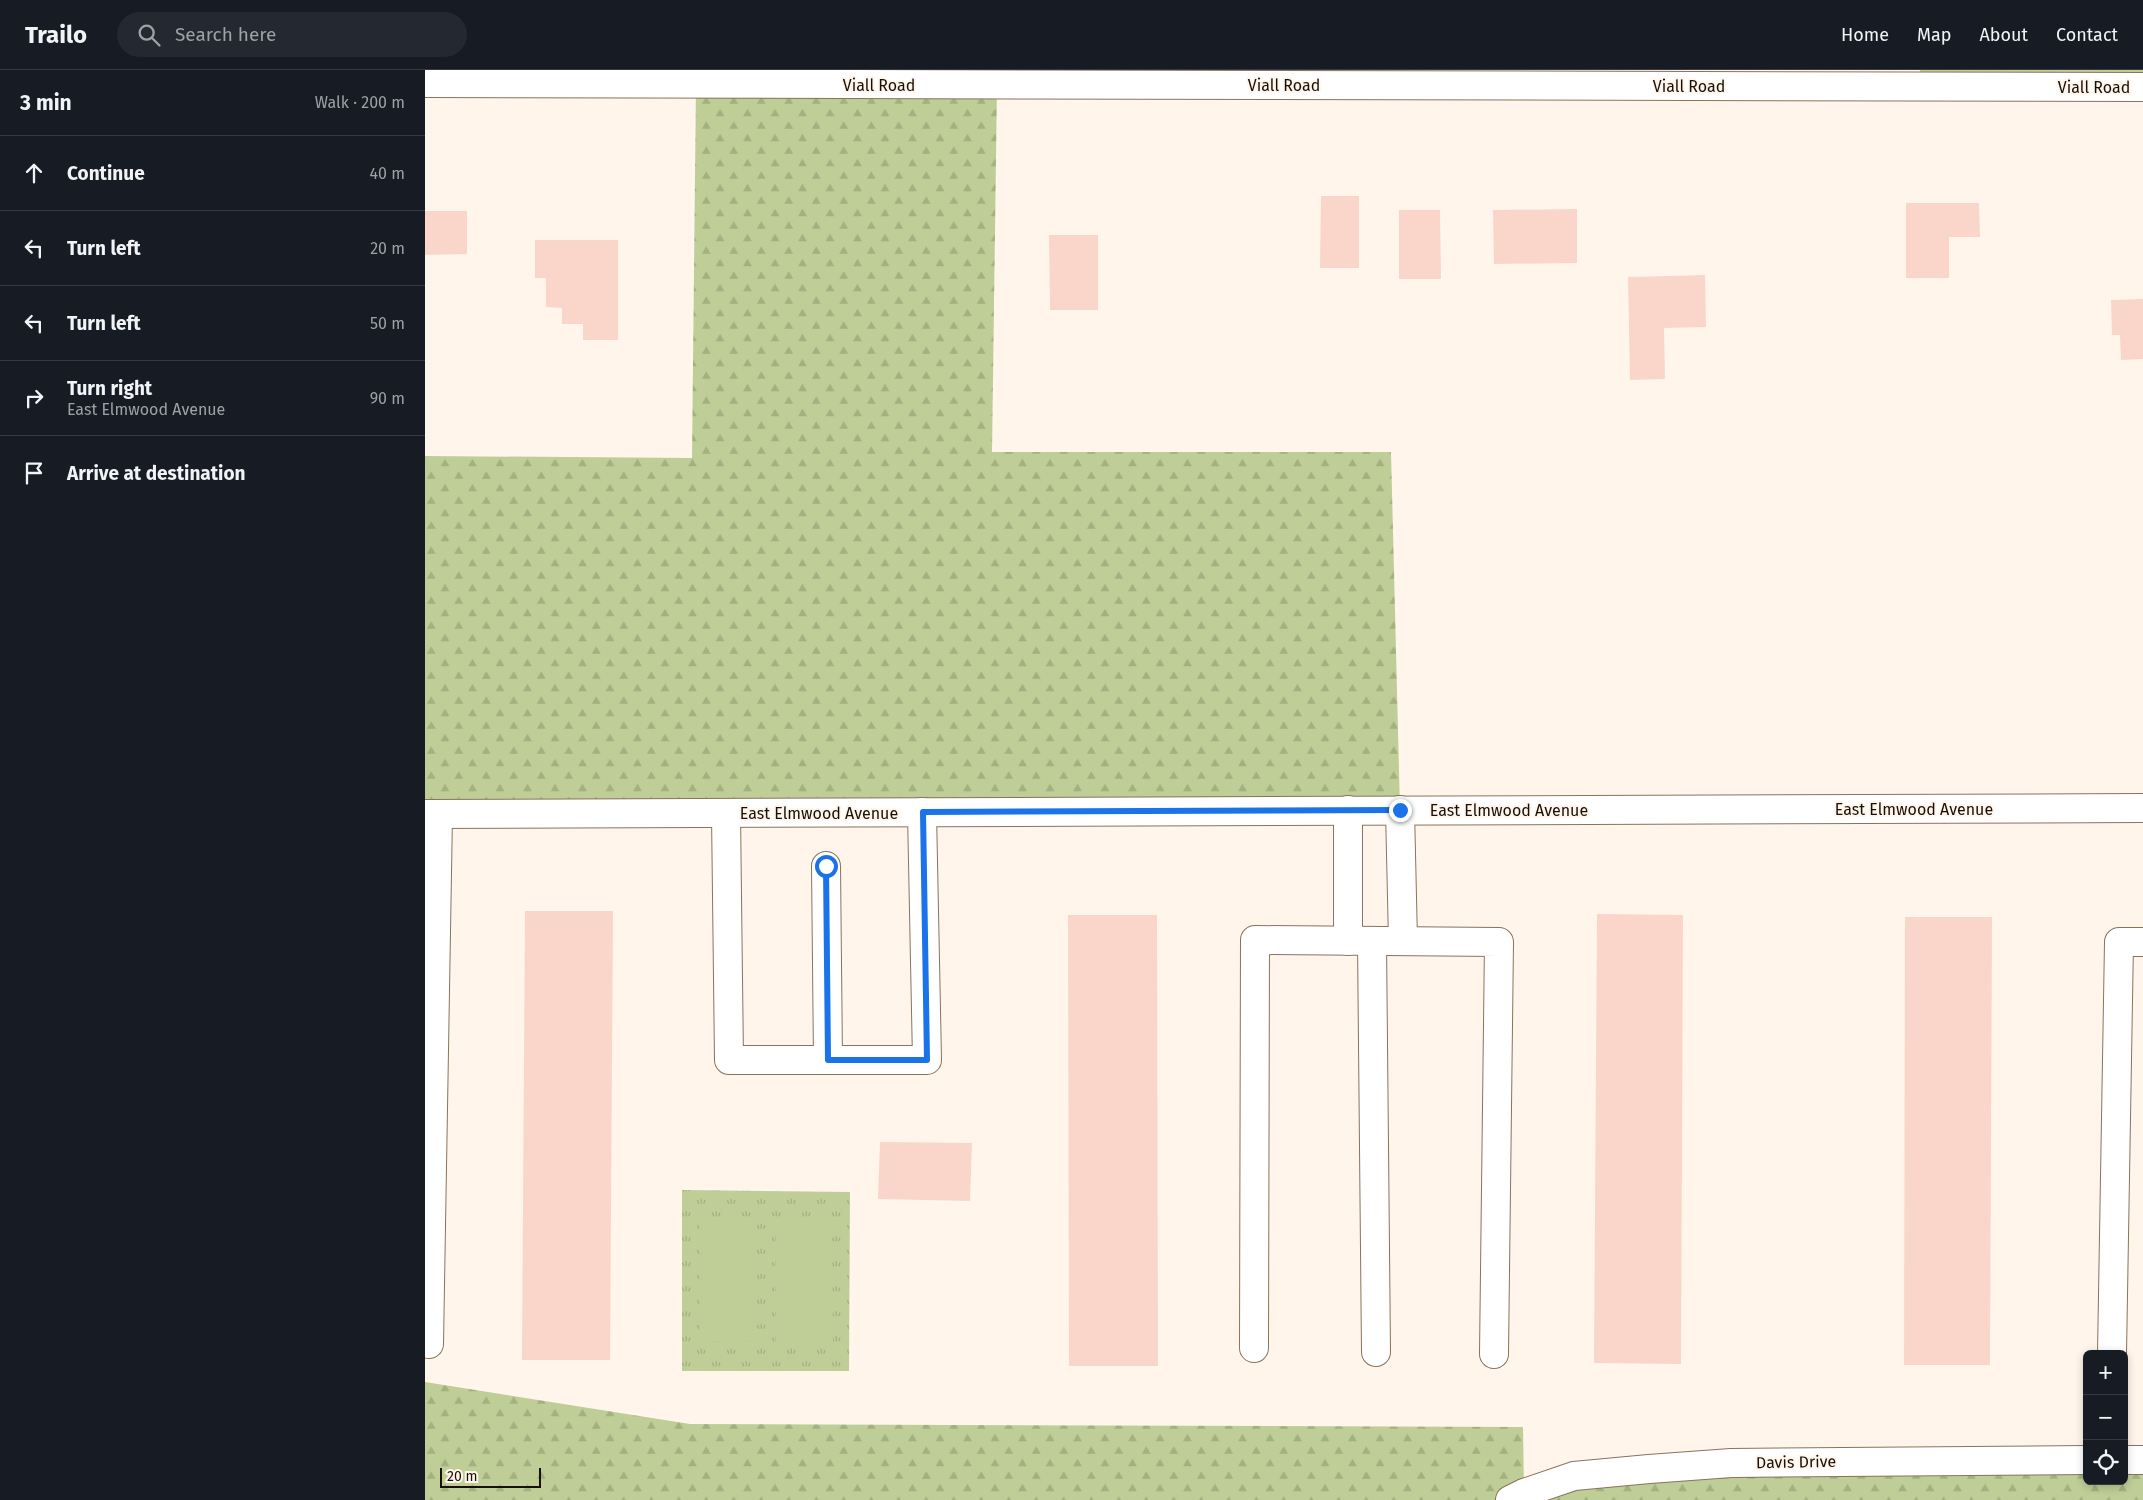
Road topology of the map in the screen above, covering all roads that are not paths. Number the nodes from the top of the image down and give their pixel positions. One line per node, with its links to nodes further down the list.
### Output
1 (722, 77): 2 (street, Viall Road); 3 (street, Viall Road)
2 (1221, 77): 4 (street, Viall Road)
3 (425, 83)
4 (2143, 87)
5 (2143, 808): 7 (street, East Elmwood Avenue)
6 (1348, 810): 7 (street, East Elmwood Avenue); 8 (street, East Elmwood Avenue); 12 (street)
7 (1400, 810): 13 (street)
8 (923, 812): 9 (street, East Elmwood Avenue); 15 (street)
9 (726, 813): 10 (street, East Elmwood Avenue); 15 (street)
10 (432, 814): 16 (street)
11 (826, 866): 15 (street)
12 (1360, 941): 13 (street); 19 (street); 21 (street)
13 (1403, 941): 22 (street)
14 (2143, 942): 20 (street)
15 (828, 1060)
16 (429, 1072): 17 (street)
17 (429, 1178): 18 (street)
18 (429, 1344)
19 (1254, 1348)
20 (2112, 1350)
21 (1376, 1352)
22 (1494, 1354)
23 (2083, 1460): 26 (street, Davis Drive)
24 (2128, 1460): 25 (street)
25 (2143, 1460)
26 (1510, 1500)

